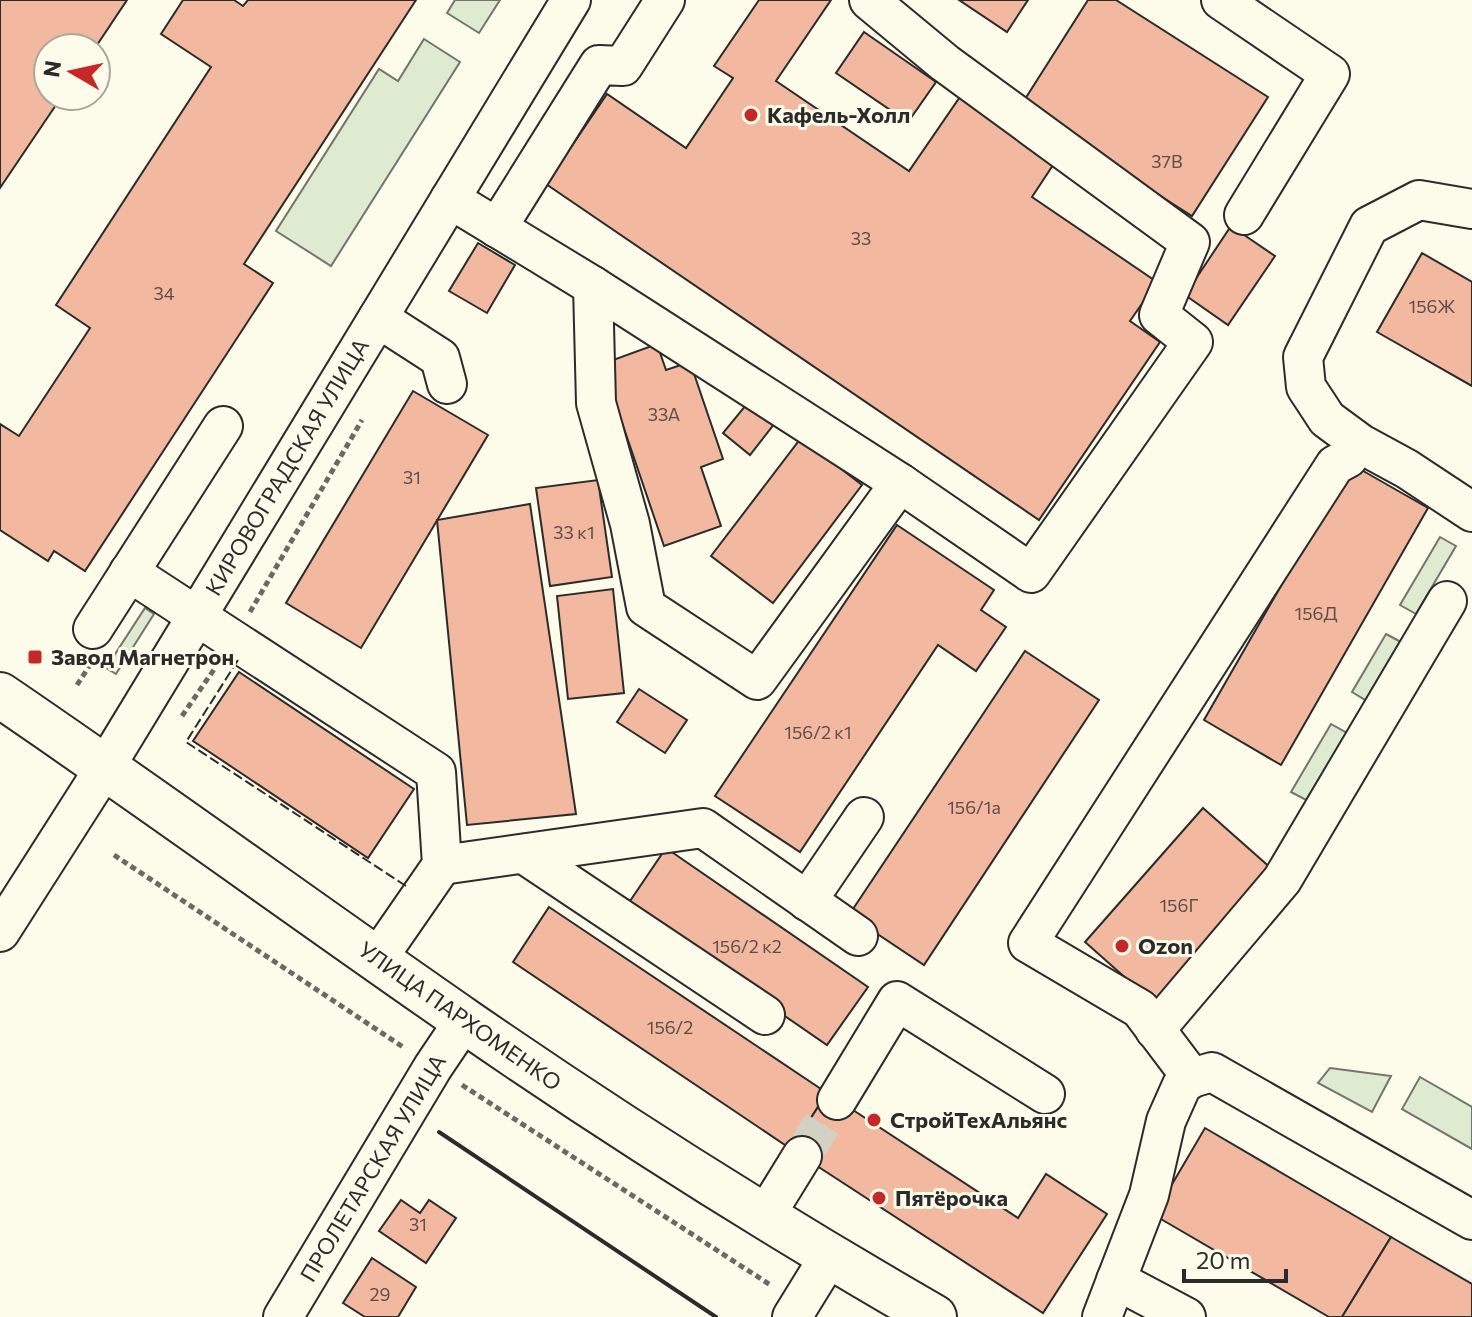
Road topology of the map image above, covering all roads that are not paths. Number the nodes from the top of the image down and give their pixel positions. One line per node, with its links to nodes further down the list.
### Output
1 (571, 0): 5 (street, КИРОВОГРАДСКАЯ УЛИЦА)
2 (665, 0): 8 (street)
3 (869, 0): 14 (street)
4 (1221, 0): 7 (street)
5 (450, 199): 8 (street); 10 (street, КИРОВОГРАДСКАЯ УЛИЦА)
6 (1472, 209): 15 (street)
7 (1244, 215)
8 (497, 228): 9 (street)
9 (593, 286): 14 (street); 14 (street)
10 (378, 318): 11 (street); 18 (street, КИРОВОГРАДСКАЯ УЛИЦА)
11 (447, 384)
12 (223, 426): 16 (street)
13 (1348, 458): 31 (street)
14 (900, 483)
15 (1472, 512)
16 (129, 572): 18 (street); 19 (street)
17 (1447, 601): 31 (street)
18 (196, 616): 21 (street, КИРОВОГРАДСКАЯ УЛИЦА); 24 (street)
19 (93, 629)
20 (0, 695): 21 (main road, УЛИЦА ПАРХОМЕНКО)
21 (104, 769): 26 (street, КИРОВОГРАДСКАЯ УЛИЦА); 28 (main road, УЛИЦА ПАРХОМЕНКО)
22 (864, 817): 25 (street)
23 (524, 854): 24 (street); 25 (street); 29 (street)
24 (442, 865): 28 (street)
25 (807, 901): 27 (street)
26 (0, 932)
27 (858, 936)
28 (377, 959): 30 (main road, УЛИЦА ПАРХОМЕНКО)
29 (765, 1015)
30 (464, 1021): 36 (main road, УЛИЦА ПАРХОМЕНКО); 40 (street, ПРОЛЕТАРСКАЯ УЛИЦА)
31 (1155, 1030): 32 (street)
32 (1192, 1078): 37 (street); 39 (street)
33 (1045, 1094): 34 (street)
34 (837, 1100)
35 (802, 1156): 36 (street)
36 (765, 1216): 38 (main road, УЛИЦА ПАРХОМЕНКО)
37 (1472, 1220)
38 (829, 1257): 41 (street); 42 (main road, УЛИЦА ПАРХОМЕНКО)
39 (1116, 1280): 43 (street); 44 (street)
40 (283, 1317)
41 (792, 1317)
42 (934, 1317)
43 (1102, 1317)
44 (1186, 1317)

